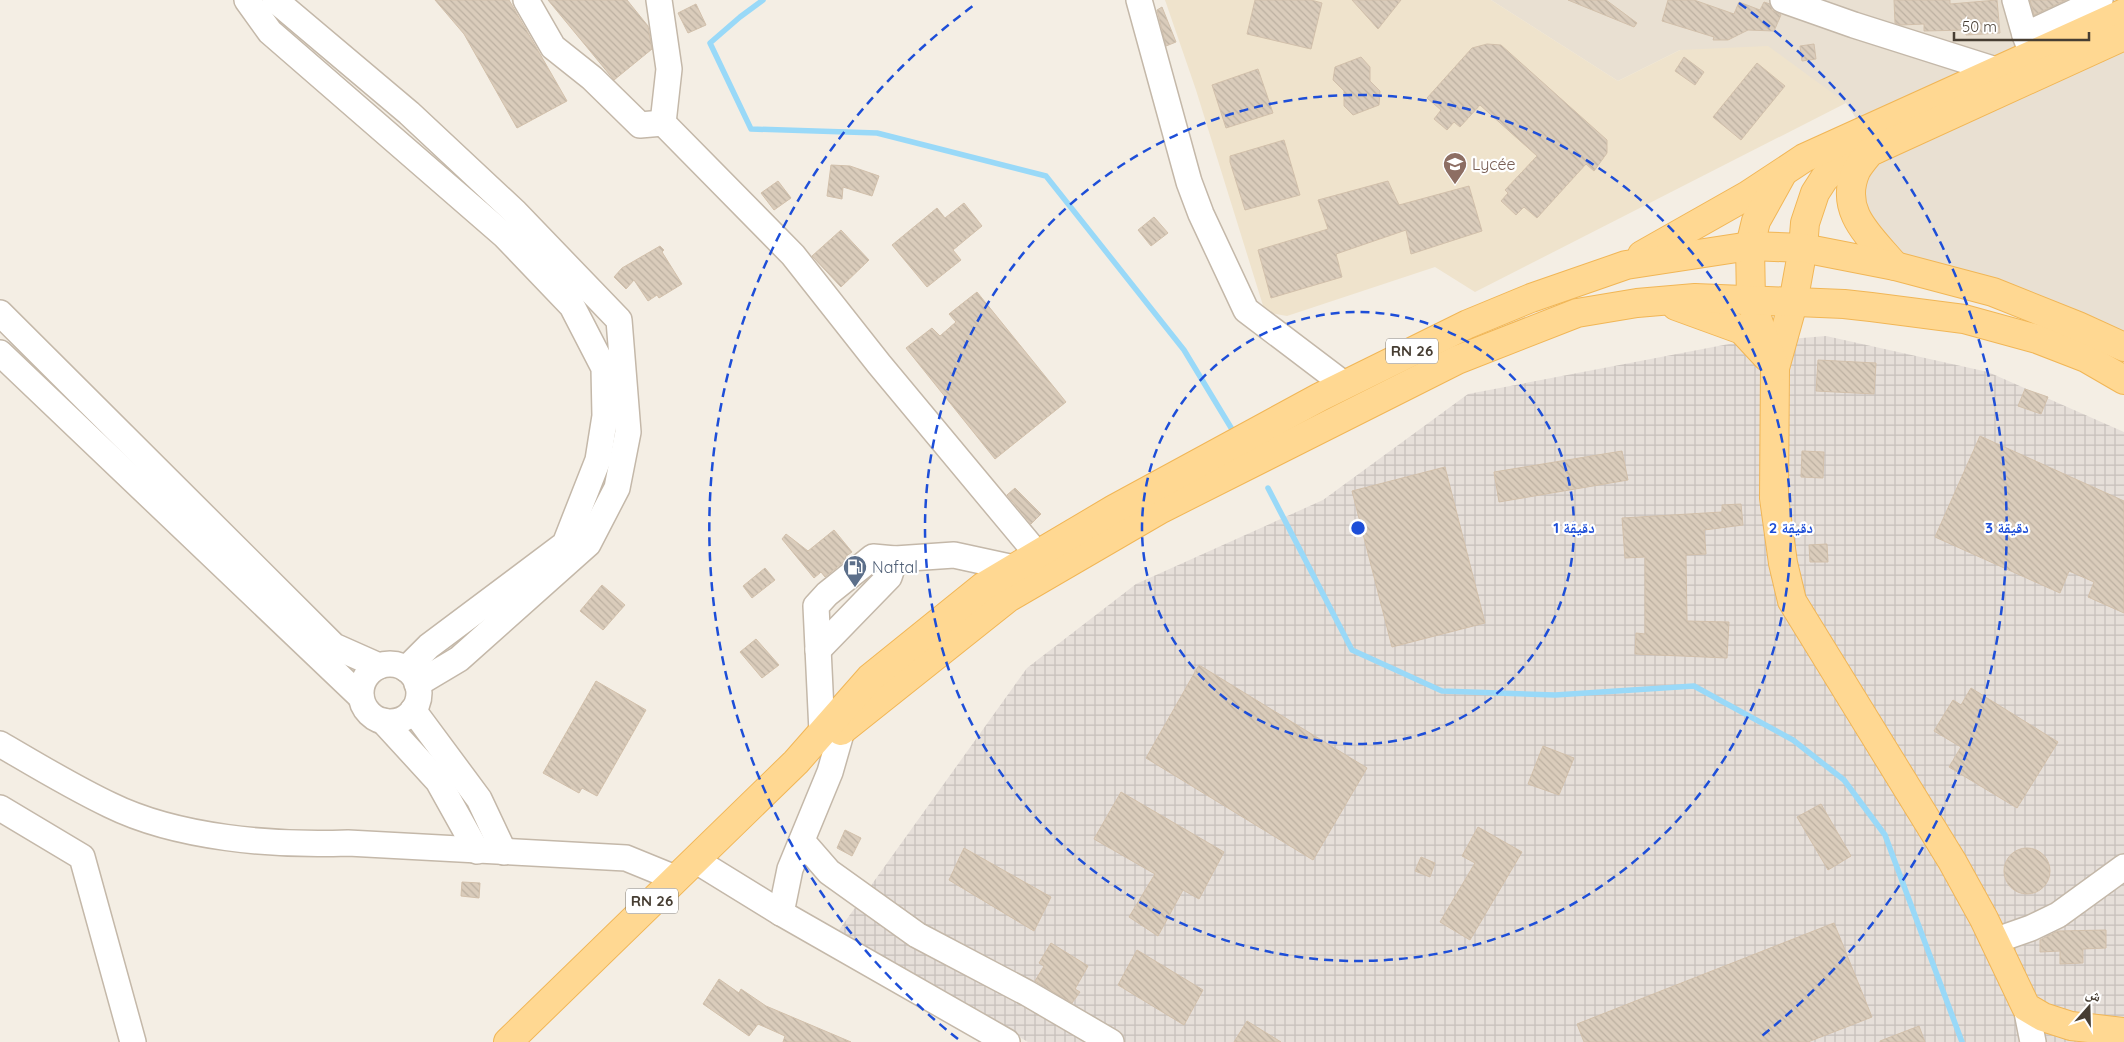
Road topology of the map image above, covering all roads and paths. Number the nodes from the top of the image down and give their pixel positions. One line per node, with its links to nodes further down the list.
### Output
1 (247, 0): 34 (street)
2 (275, 0): 34 (street)
3 (526, 0): 13 (street)
4 (659, 0): 13 (street)
5 (1139, 0): 29 (street)
6 (2015, 0): 11 (street)
7 (2100, 0): 11 (street)
8 (1795, 2): 12 (street)
9 (2124, 13): 11 (main road)
10 (2124, 36): 14 (main road)
11 (2029, 46): 12 (main road)
12 (1999, 71): 15 (main road)
13 (663, 123): 31 (street)
14 (1876, 149): 17 (main road); 19 (main road)
15 (1783, 173): 16 (main road); 18 (main road)
16 (1750, 246): 17 (main road, RN 26); 18 (main road, RN 26); 21 (main road)
17 (1803, 248): 19 (main road, RN 26); 22 (main road)
18 (1626, 264): 29 (main road, RN 26)
19 (1895, 266): 25 (main road, RN 26)
20 (1664, 301): 21 (main road, RN 26); 27 (main road); 38 (main road, RN 26)
21 (1751, 301): 22 (main road, RN 26); 27 (main road)
22 (1793, 303): 23 (main road, RN 26); 27 (main road)
23 (1844, 304): 27 (main road); 28 (main road, RN 26)
24 (0, 313): 33 (street)
25 (2124, 347)
26 (0, 354): 35 (street)
27 (1775, 368): 48 (main road)
28 (2124, 380)
29 (1345, 385): 31 (main road, RN 26)
30 (895, 559): 31 (street); 32 (street); 32 (street)
31 (1026, 562): 38 (main road, RN 26)
32 (818, 650): 38 (street)
33 (379, 666): 34 (street); 35 (street)
34 (412, 676): 36 (street)
35 (361, 697): 37 (street)
36 (413, 710): 37 (street); 43 (street)
37 (383, 721): 42 (street)
38 (832, 731): 41 (street); 44 (main road, RN 26)
39 (3, 748): 42 (street)
40 (0, 808): 51 (street)
41 (802, 841): 47 (street); 54 (street)
42 (477, 851): 43 (street)
43 (504, 852): 46 (street)
44 (695, 860): 46 (main road, RN 26); 47 (street)
45 (2124, 867): 48 (street)
46 (675, 878): 52 (main road, RN 26)
47 (781, 913): 53 (street)
48 (1994, 941): 49 (main road)
49 (2026, 1007): 50 (main road); 55 (street)
50 (2124, 1032)
51 (133, 1042)
52 (508, 1042)
53 (1007, 1042)
54 (1111, 1042)
55 (2033, 1042)

